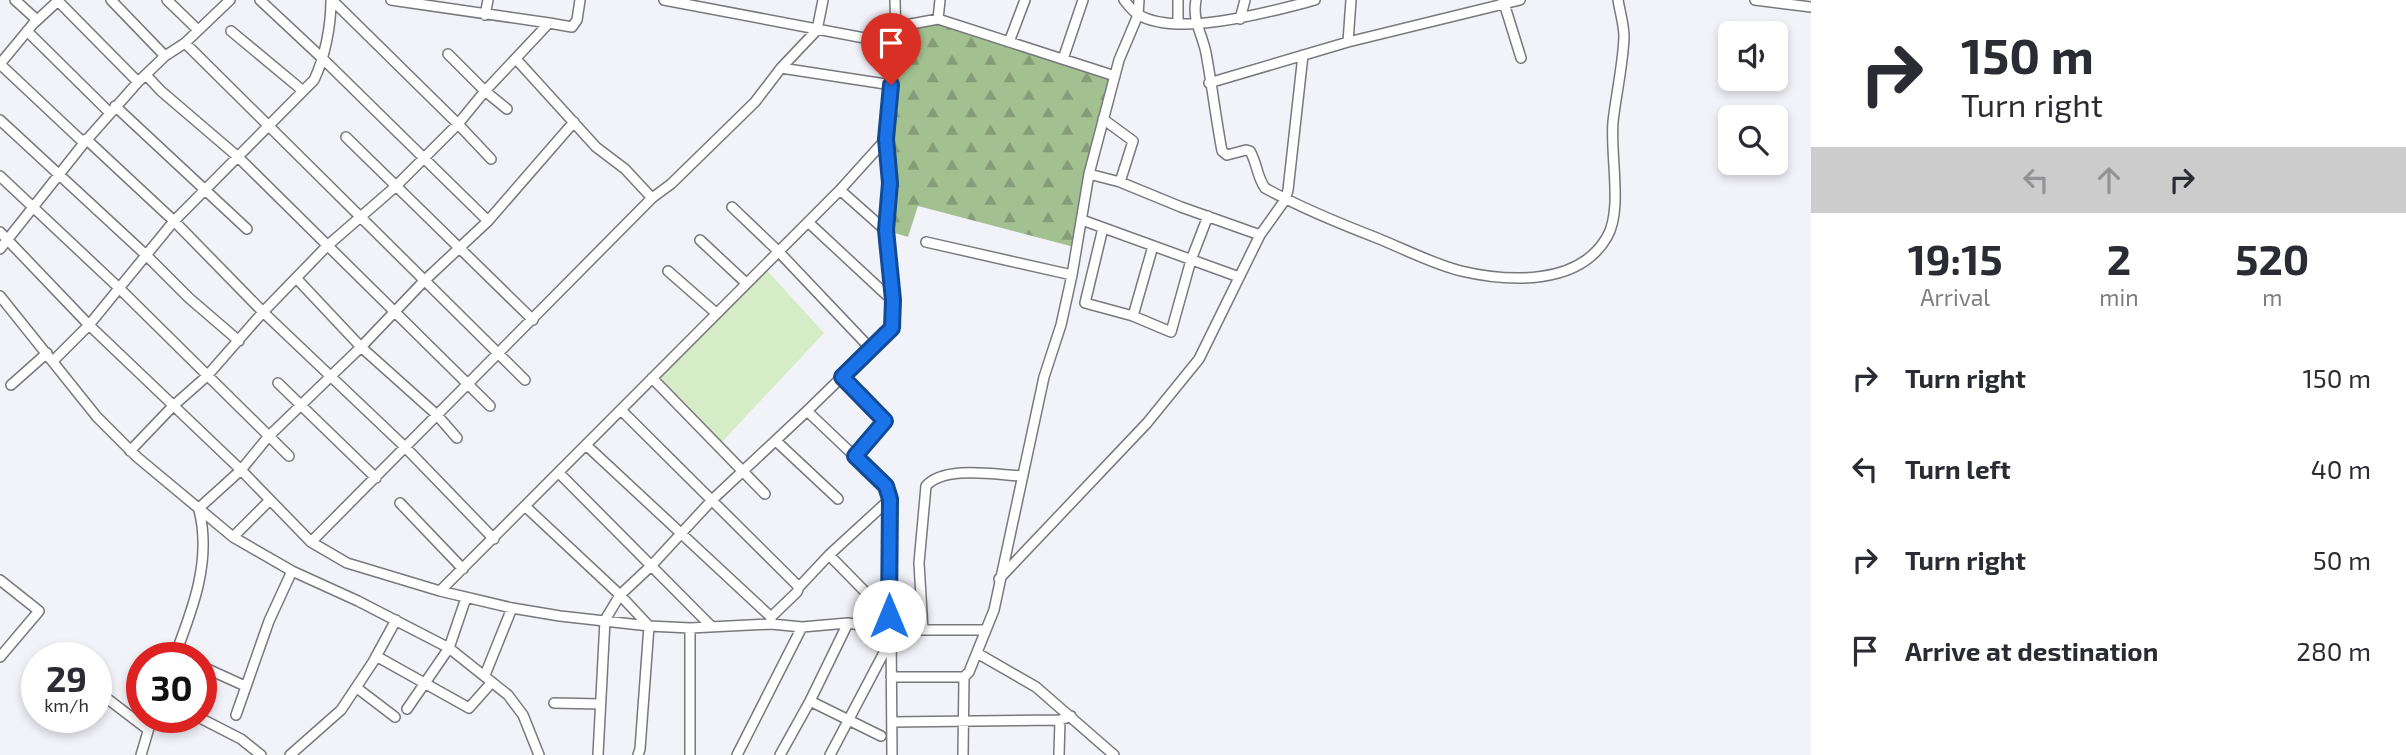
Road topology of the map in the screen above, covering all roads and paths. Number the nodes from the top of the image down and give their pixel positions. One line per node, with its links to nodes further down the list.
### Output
1 (15, 0): 34 (street)
2 (111, 0): 51 (street)
3 (167, 0): 39 (street)
4 (260, 0): 52 (street)
5 (332, 0): 52 (street); 68 (street)
6 (391, 0): 30 (street)
7 (488, 0): 30 (street)
8 (580, 0): 35 (street)
9 (664, 0): 40 (street)
10 (823, 0): 40 (street)
11 (895, 0): 38 (street)
12 (940, 0): 32 (street)
13 (1025, 0): 43 (street)
14 (1083, 0): 55 (street)
15 (1124, 0): 31 (street)
16 (1139, 0): 31 (street)
17 (1178, 0): 36 (street)
18 (1196, 0): 37 (street)
19 (1245, 0): 33 (street)
20 (1315, 0): 27 (street)
21 (1351, 0): 44 (street)
22 (1520, 0): 28 (street)
23 (1618, 0): 84 (street)
24 (1755, 0): 29 (street)
25 (59, 1): 34 (street); 58 (street)
26 (228, 1): 39 (street)
27 (1305, 1): 33 (street)
28 (1503, 2): 44 (street); 53 (street)
29 (1811, 7)
30 (485, 15): 35 (street)
31 (1138, 15): 36 (street); 57 (street)
32 (938, 19): 38 (street); 43 (street)
33 (1240, 19): 37 (street)
34 (37, 20): 41 (street)
35 (549, 23): 54 (street)
36 (1178, 23): 37 (street)
37 (1195, 24): 59 (street)
38 (895, 27): 46 (street)
39 (198, 30): 45 (street)
40 (817, 30): 46 (street); 56 (street)
41 (27, 31): 48 (street); 63 (street)
42 (231, 31): 61 (street)
43 (1009, 42): 55 (street)
44 (1348, 42): 50 (street)
45 (185, 43): 51 (street); 69 (street)
46 (896, 44): 60 (street)
47 (0, 45): 48 (street)
48 (8, 53): 72 (street)
49 (448, 54): 62 (street)
50 (1303, 55): 59 (street); 84 (street)
51 (165, 56): 58 (street)
52 (322, 58): 61 (street); 74 (street)
53 (1521, 58)
54 (516, 59): 62 (street); 67 (street)
55 (1063, 59): 57 (street)
56 (781, 68): 60 (street); 83 (street)
57 (1115, 76): 65 (street)
58 (142, 78): 63 (street); 73 (street)
59 (1209, 83): 84 (street)
60 (891, 85): 71 (street)
61 (302, 90): 69 (street)
62 (485, 91): 64 (street); 68 (street)
63 (113, 109): 72 (street); 81 (street)
64 (507, 109)
65 (1103, 118): 77 (street); 79 (street)
66 (0, 120): 76 (street)
67 (574, 122): 83 (street); 91 (street)
68 (458, 124): 74 (street); 75 (street)
69 (267, 125): 73 (street); 87 (street)
70 (346, 137): 80 (street)
71 (886, 139): 82 (street); 95 (street)
72 (85, 141): 76 (street); 89 (street)
73 (237, 156): 81 (street); 100 (street)
74 (424, 158): 80 (street); 91 (street)
75 (491, 159)
76 (58, 174): 85 (street); 105 (street)
77 (1089, 174): 79 (street); 90 (street)
78 (0, 176): 85 (street)
79 (1120, 182): 88 (street)
80 (395, 187): 87 (street); 102 (street)
81 (205, 188): 89 (street); 94 (street)
82 (840, 190): 92 (street); 95 (street)
83 (652, 198): 120 (street)
84 (1285, 200): 96 (street)
85 (32, 206): 97 (street); 113 (street)
86 (732, 207): 104 (street)
87 (359, 216): 100 (street); 111 (street)
88 (1208, 216): 96 (street); 106 (street)
89 (174, 220): 105 (street); 117 (street)
90 (1082, 220): 93 (street); 108 (street)
91 (488, 221): 102 (street)
92 (808, 222): 104 (street); 115 (street)
93 (1103, 228): 101 (street); 119 (street)
94 (247, 229)
95 (886, 230): 115 (street)
96 (1260, 235): 109 (street)
97 (3, 236): 103 (street); 121 (street)
98 (701, 240): 112 (street)
99 (926, 242): 108 (street)
100 (327, 246): 110 (street); 116 (street)
101 (1153, 246): 106 (street); 119 (street)
102 (458, 248): 111 (street); 120 (street)
103 (0, 249)
104 (778, 251): 112 (street); 124 (street)
105 (146, 255): 113 (street); 122 (street)
106 (1191, 260): 109 (street); 119 (street)
107 (668, 271): 118 (street)
108 (1072, 275): 152 (street)
109 (1239, 277): 171 (street)
110 (297, 279): 117 (street); 123 (street)
111 (424, 281): 116 (street); 125 (street)
112 (746, 283): 118 (street)
113 (119, 288): 121 (street); 127 (street)
114 (0, 296): 126 (street)
115 (893, 300): 124 (street)
116 (396, 311): 123 (street); 133 (street)
117 (263, 312): 122 (street); 128 (street)
118 (716, 313): 130 (street)
119 (1133, 316)
120 (533, 320): 125 (street)
121 (89, 325): 126 (street); 135 (street)
122 (239, 341): 127 (street)
123 (361, 347): 128 (street); 140 (street)
124 (871, 349): 129 (street)
125 (497, 354): 131 (street); 133 (street)
126 (50, 357): 134 (street); 146 (street)
127 (207, 376): 135 (street); 141 (street)
128 (330, 377): 136 (street); 145 (street)
129 (842, 377): 139 (street); 148 (street)
130 (652, 378): 138 (street); 150 (street)
131 (525, 380)
132 (278, 383): 136 (street)
133 (469, 383): 137 (street); 140 (street)
134 (11, 385)
135 (173, 406): 146 (street); 149 (street)
136 (302, 406): 141 (street); 153 (street)
137 (490, 406)
138 (621, 410): 144 (street); 158 (street)
139 (807, 411): 143 (street); 148 (street)
140 (437, 415): 142 (street); 145 (street)
141 (268, 437): 147 (street); 149 (street)
142 (457, 438)
143 (776, 441): 150 (street); 155 (street)
144 (586, 445): 151 (street); 162 (street)
145 (405, 447): 153 (street); 164 (street)
146 (130, 451): 161 (street)
147 (289, 456)
148 (855, 456): 156 (street)
149 (241, 470): 157 (street); 161 (street)
150 (745, 471): 154 (street); 158 (street)
151 (559, 473): 160 (street); 167 (street)
152 (1023, 476): 171 (street); 187 (street)
153 (376, 478): 165 (street)
154 (765, 494)
155 (838, 499)
156 (890, 499): 166 (street); 177 (street)
157 (270, 500): 163 (street); 165 (street)
158 (712, 500): 162 (street); 172 (street)
159 (400, 503): 168 (street)
160 (526, 507): 164 (street); 174 (street)
161 (199, 509): 163 (street); 189 (street)
162 (682, 532): 167 (street); 180 (street)
163 (233, 537): 169 (street)
164 (494, 539): 168 (street)
165 (311, 542): 173 (street)
166 (829, 555): 172 (street); 177 (street)
167 (652, 565): 174 (street); 183 (street)
168 (463, 569): 173 (street)
169 (292, 571): 178 (street); 201 (street)
170 (0, 580): 192 (street)
171 (999, 580): 188 (street)
172 (799, 587): 180 (street)
173 (440, 591): 175 (street)
174 (620, 595): 179 (street); 182 (street)
175 (466, 598): 176 (street); 191 (street)
176 (512, 608): 179 (street); 196 (street)
177 (889, 616): 186 (street)
178 (396, 620): 191 (street); 194 (street)
179 (605, 621): 182 (street); 206 (street)
180 (771, 621): 183 (street); 184 (street)
181 (848, 624): 184 (street); 186 (street); 203 (street)
182 (649, 626): 185 (street); 225 (street)
183 (710, 626): 185 (street)
184 (803, 627): 227 (street)
185 (690, 628): 226 (street)
186 (889, 630): 187 (street); 190 (street)
187 (923, 630): 188 (street)
188 (985, 630): 193 (street)
189 (183, 642)
190 (890, 642): 197 (street); 214 (street)
191 (449, 648): 196 (street); 200 (street)
192 (1, 653)
193 (977, 653): 198 (street); 210 (street)
194 (376, 656): 200 (street); 202 (street)
195 (217, 673): 201 (street)
196 (485, 675): 199 (street)
197 (891, 677): 198 (street); 215 (street)
198 (964, 677): 212 (street)
199 (492, 682): 200 (street); 223 (street)
200 (425, 683): 207 (street)
201 (245, 686): 209 (street)
202 (357, 688): 211 (street); 222 (street)
203 (810, 701): 214 (street); 228 (street)
204 (112, 702): 208 (street)
205 (554, 703): 206 (street)
206 (600, 704): 224 (street)
207 (407, 709)
208 (126, 713)
209 (236, 715)
210 (1071, 716): 213 (street); 232 (street)
211 (395, 717)
212 (964, 720): 213 (street); 215 (street); 230 (street)
213 (1060, 720): 231 (street)
214 (848, 722): 218 (street); 219 (street)
215 (892, 722): 229 (street)
216 (217, 727): 221 (street)
217 (146, 733): 220 (street)
218 (881, 736)
219 (833, 754)
220 (141, 755)
221 (261, 755)
222 (290, 755)
223 (539, 755)
224 (598, 755)
225 (638, 755)
226 (690, 755)
227 (737, 755)
228 (780, 755)
229 (892, 755)
230 (963, 755)
231 (1059, 755)
232 (1114, 755)

